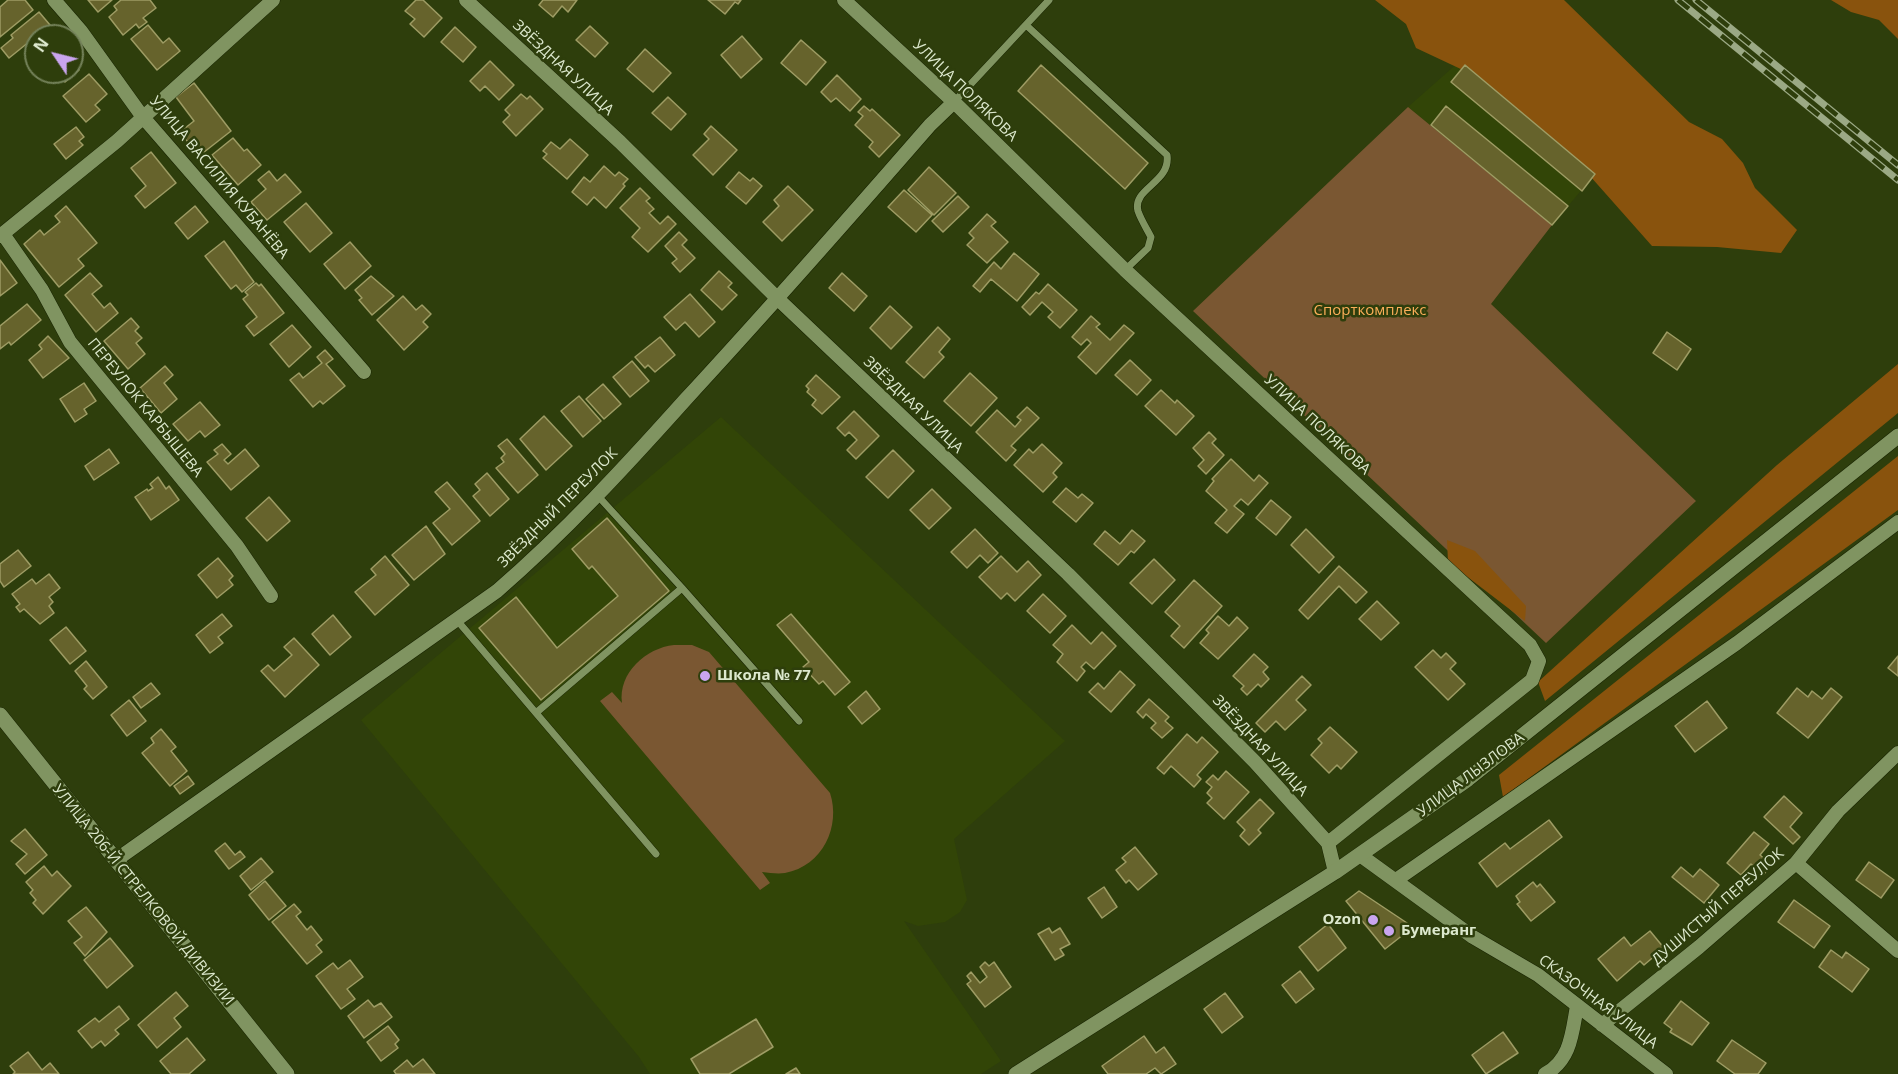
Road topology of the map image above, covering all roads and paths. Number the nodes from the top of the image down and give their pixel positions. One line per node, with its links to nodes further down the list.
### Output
1 (54, 0): 8 (street, УЛИЦА ВАСИЛИЯ КУБАНЁВА)
2 (273, 0): 8 (street)
3 (466, 0): 11 (street, ЗВЁЗДНАЯ УЛИЦА)
4 (844, 0): 7 (street, УЛИЦА ПОЛЯКОВА)
5 (1049, 0): 6 (lane)
6 (1026, 25): 7 (lane); 10 (lane)
7 (954, 102): 10 (street, УЛИЦА ПОЛЯКОВА); 11 (street, ЗВЁЗДНЫЙ ПЕРЕУЛОК)
8 (142, 116): 9 (street); 12 (street, УЛИЦА ВАСИЛИЯ КУБАНЁВА)
9 (2, 235): 17 (street, ПЕРЕУЛОК КАРБЫШЕВА)
10 (1125, 270): 23 (street, УЛИЦА ПОЛЯКОВА)
11 (778, 299): 14 (street, ЗВЁЗДНЫЙ ПЕРЕУЛОК); 23 (street, ЗВЁЗДНАЯ УЛИЦА)
12 (364, 372)
13 (1898, 436): 25 (main road, УЛИЦА ЛЫЗЛОВА)
14 (598, 496): 16 (lane); 18 (street, ЗВЁЗДНЫЙ ПЕРЕУЛОК)
15 (1898, 522): 29 (street)
16 (682, 588): 19 (lane); 21 (lane)
17 (271, 596)
18 (456, 619): 19 (lane); 26 (street, ЗВЁЗДНЫЙ ПЕРЕУЛОК)
19 (537, 712): 24 (lane)
20 (0, 715): 26 (main road, УЛИЦА 206-Й СТРЕЛКОВОЙ ДИВИЗИИ)
21 (799, 721)
22 (1898, 753): 27 (street, ДУШИСТЫЙ ПЕРЕУЛОК)
23 (1328, 843): 28 (street)
24 (656, 854)
25 (1360, 855): 28 (main road, УЛИЦА ЛЫЗЛОВА); 29 (street, СКАЗОЧНАЯ УЛИЦА)
26 (116, 861): 34 (main road, УЛИЦА 206-Й СТРЕЛКОВОЙ ДИВИЗИИ)
27 (1796, 863): 30 (street); 32 (street, ДУШИСТЫЙ ПЕРЕУЛОК)
28 (1335, 872): 35 (main road, УЛИЦА ЛЫЗЛОВА)
29 (1396, 880): 31 (street, СКАЗОЧНАЯ УЛИЦА)
30 (1898, 951)
31 (1577, 1006): 32 (street, СКАЗОЧНАЯ УЛИЦА); 33 (street)
32 (1602, 1025): 37 (street, СКАЗОЧНАЯ УЛИЦА)
33 (1558, 1070): 36 (street)
34 (287, 1074)
35 (1016, 1074)
36 (1545, 1074)
37 (1666, 1074)

